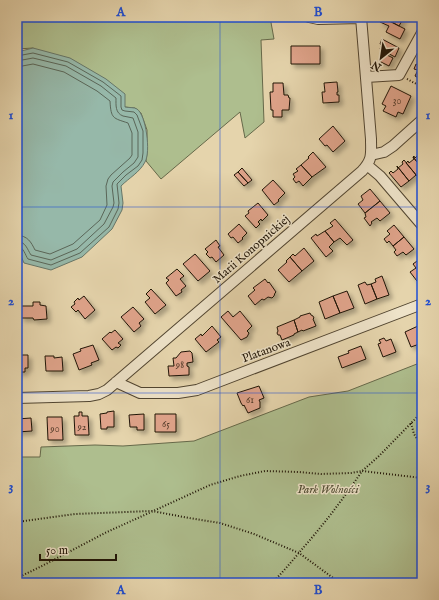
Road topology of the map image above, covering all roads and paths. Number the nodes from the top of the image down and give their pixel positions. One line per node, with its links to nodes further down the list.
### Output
1 (310, 17): 2 (street)
2 (361, 17): 5 (street, Marii Konopnickiej)
3 (422, 33): 4 (street)
4 (399, 75): 5 (street); 6 (path)
5 (366, 77): 8 (street, Marii Konopnickiej)
6 (422, 88)
7 (422, 120): 8 (street)
8 (371, 154): 9 (street, Marii Konopnickiej)
9 (367, 165): 10 (street); 12 (street, Marii Konopnickiej)
10 (422, 225)
11 (422, 304): 12 (street, Platanowa)
12 (116, 382): 13 (street, Marii Konopnickiej)
13 (17, 398)
14 (422, 412): 15 (path)
15 (411, 423): 16 (path); 17 (path)
16 (422, 446)
17 (362, 471): 18 (path); 19 (path); 21 (path)
18 (422, 478)
19 (152, 510): 20 (path); 21 (path); 22 (path)
20 (17, 522)
21 (299, 553): 23 (path); 24 (path)
22 (17, 578)
23 (272, 583)
24 (340, 583)

